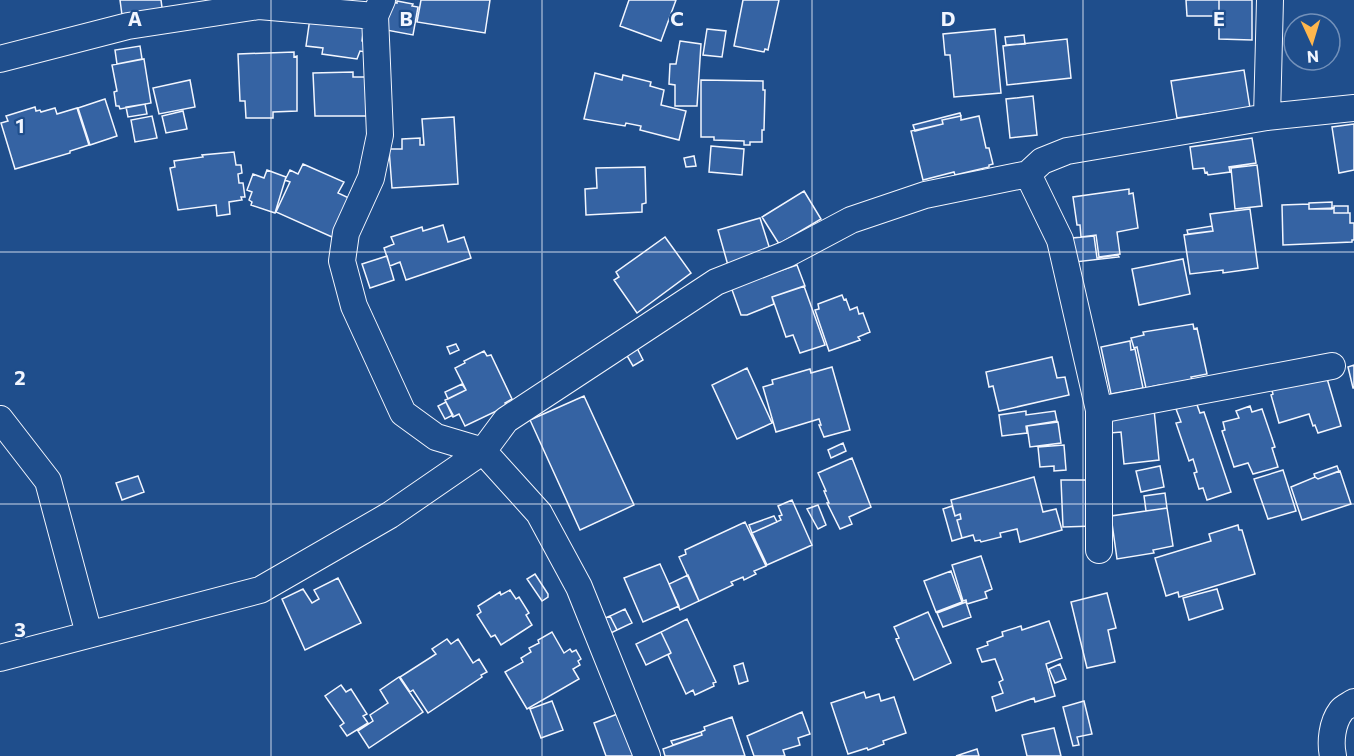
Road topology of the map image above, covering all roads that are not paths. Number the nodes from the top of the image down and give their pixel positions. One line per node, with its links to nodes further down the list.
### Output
1 (1270, 0): 5 (street)
2 (378, 8): 3 (street); 10 (street)
3 (0, 59)
4 (1354, 108): 5 (street)
5 (1267, 117): 6 (street)
6 (1028, 174): 8 (street); 10 (street)
7 (1332, 366): 8 (street)
8 (1099, 410): 11 (street)
9 (0, 419): 12 (street)
10 (483, 451): 12 (street); 15 (street)
11 (1099, 550)
12 (89, 634): 13 (street)
13 (0, 658)
14 (1354, 702): 16 (street)
15 (647, 756)
16 (1333, 756)

